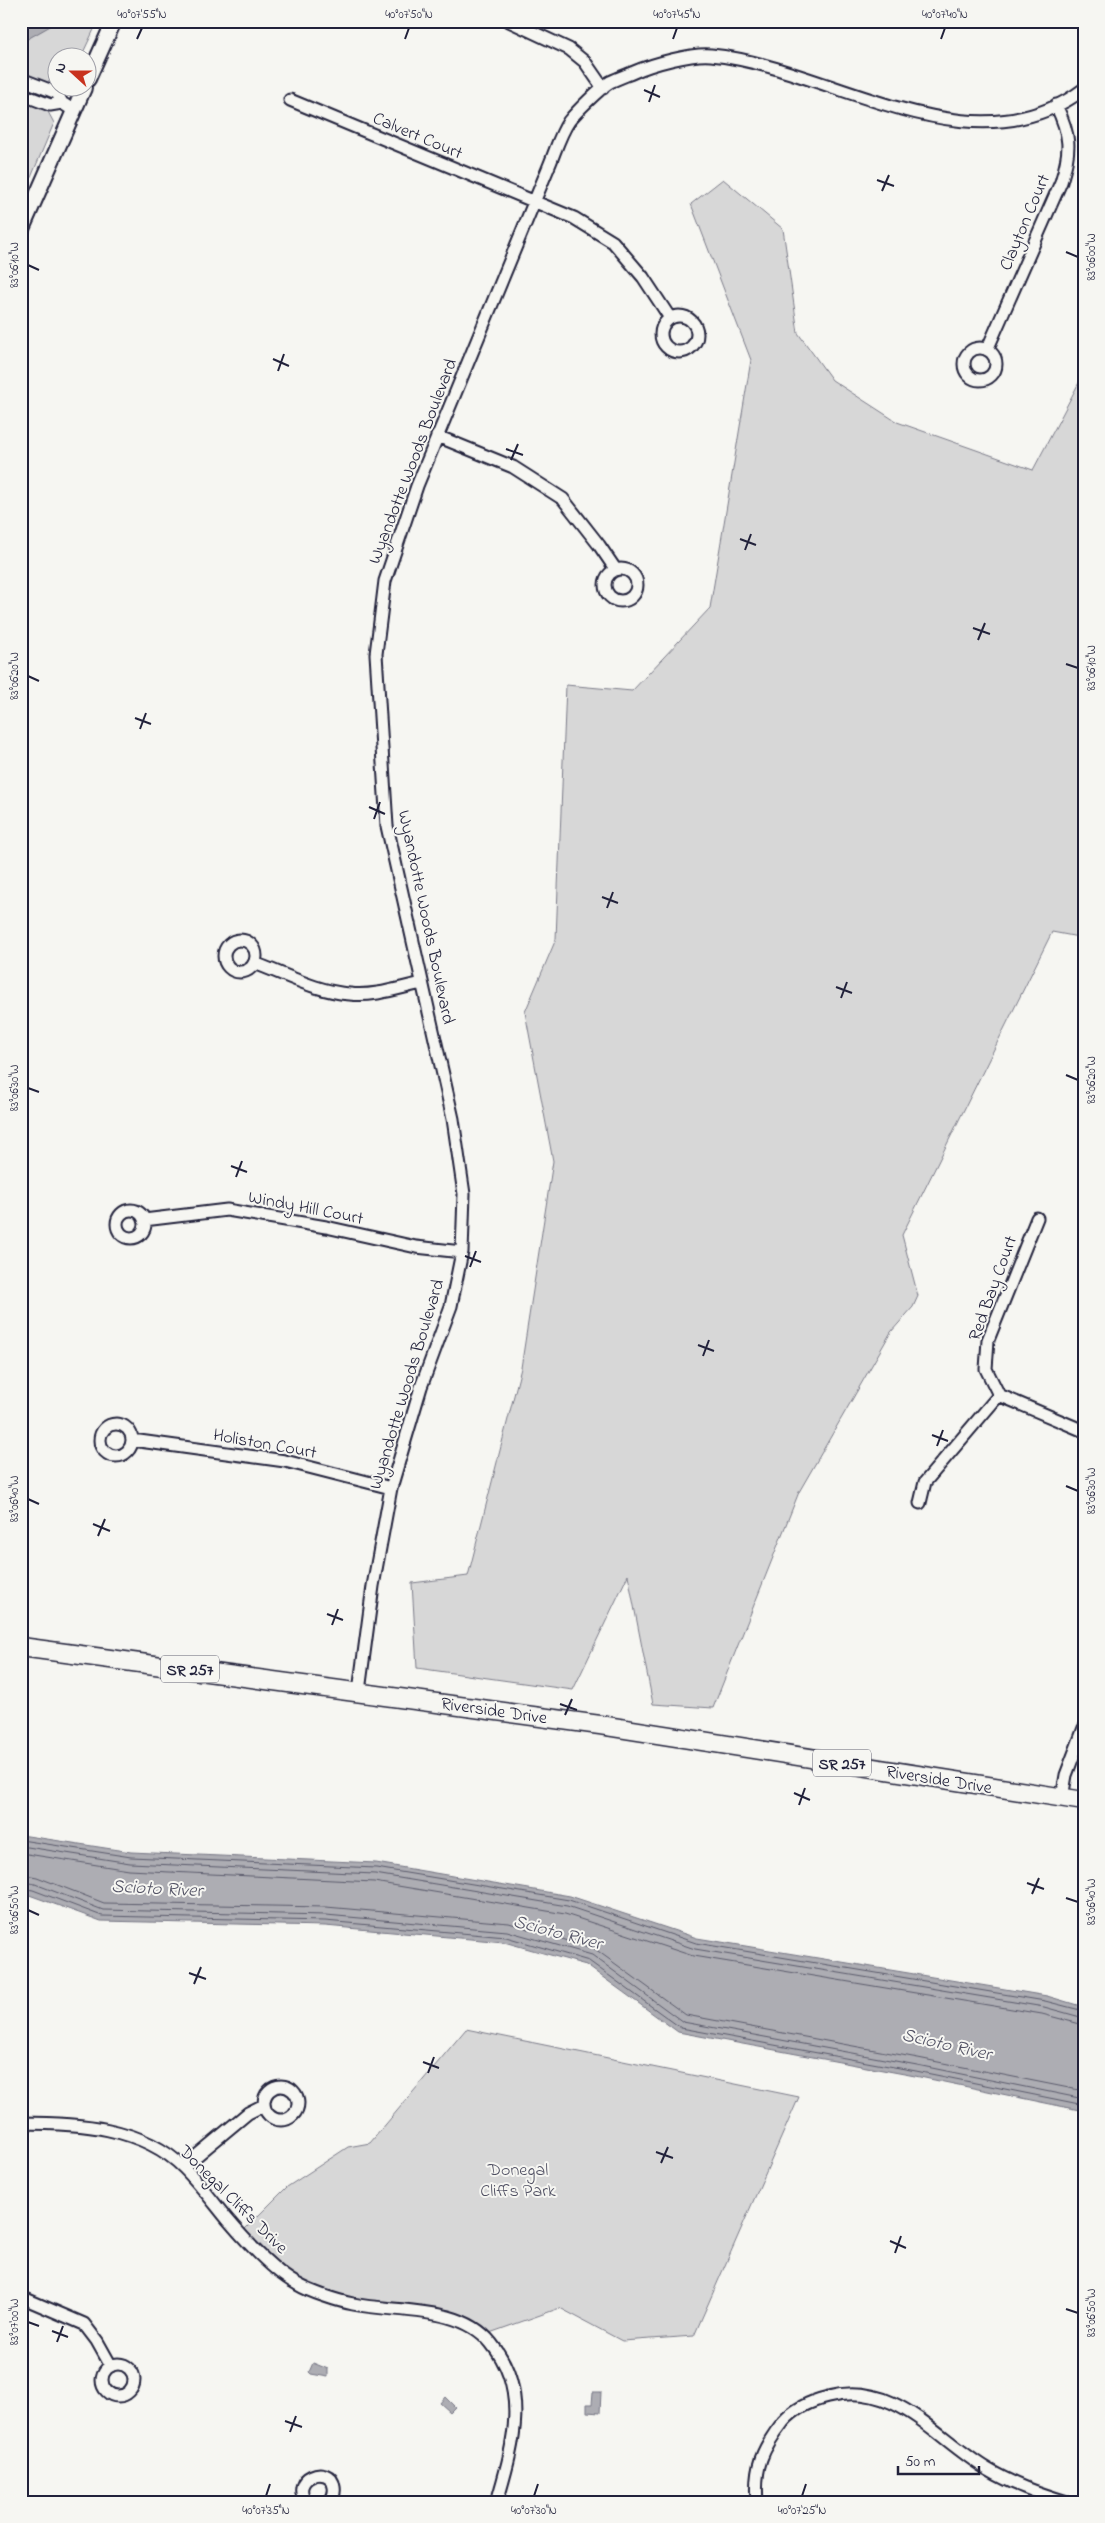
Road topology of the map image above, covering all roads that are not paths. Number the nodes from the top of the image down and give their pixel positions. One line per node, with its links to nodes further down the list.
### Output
1 (114, 21): 3 (street)
2 (509, 21): 5 (street)
3 (98, 57)
4 (21, 79): 11 (street)
5 (604, 88): 10 (street, Wyandotte Woods Boulevard); 12 (street, Wyandotte Woods Boulevard)
6 (1084, 89): 10 (street, Wyandotte Woods Boulevard)
7 (21, 94): 11 (street)
8 (75, 98): 11 (street)
9 (290, 100): 12 (street, Calvert Court)
10 (1056, 105): 15 (street, Clayton Court)
11 (68, 106): 13 (street)
12 (534, 202): 14 (street, Calvert Court); 16 (street, Wyandotte Woods Boulevard)
13 (21, 231)
14 (670, 318)
15 (987, 350)
16 (437, 436): 17 (street); 19 (street, Wyandotte Woods Boulevard)
17 (616, 570)
18 (254, 963): 19 (street)
19 (422, 983): 22 (street, Wyandotte Woods Boulevard)
20 (1037, 1218): 23 (street, Red Bay Court)
21 (144, 1220): 22 (street, Windy Hill Court)
22 (462, 1252): 26 (street, Wyandotte Woods Boulevard)
23 (999, 1395): 24 (street); 27 (street)
24 (1084, 1431)
25 (132, 1440): 26 (street, Holiston Court)
26 (391, 1488): 29 (street, Wyandotte Woods Boulevard)
27 (920, 1503)
28 (21, 1647): 29 (main road, Riverside Drive / SR 257)
29 (359, 1692): 31 (main road, Riverside Drive / SR 257)
30 (1084, 1728): 31 (street)
31 (1062, 1798): 32 (main road, Riverside Drive / SR 257)
32 (1084, 1802)
33 (264, 2105): 35 (street)
34 (21, 2123): 35 (street, Donegal Cliffs Drive)
35 (183, 2167): 40 (street, Donegal Cliffs Drive)
36 (21, 2297): 37 (street)
37 (111, 2366)
38 (308, 2502): 39 (street)
39 (329, 2502)
40 (496, 2502)
41 (757, 2502): 42 (street)
42 (1067, 2502)

